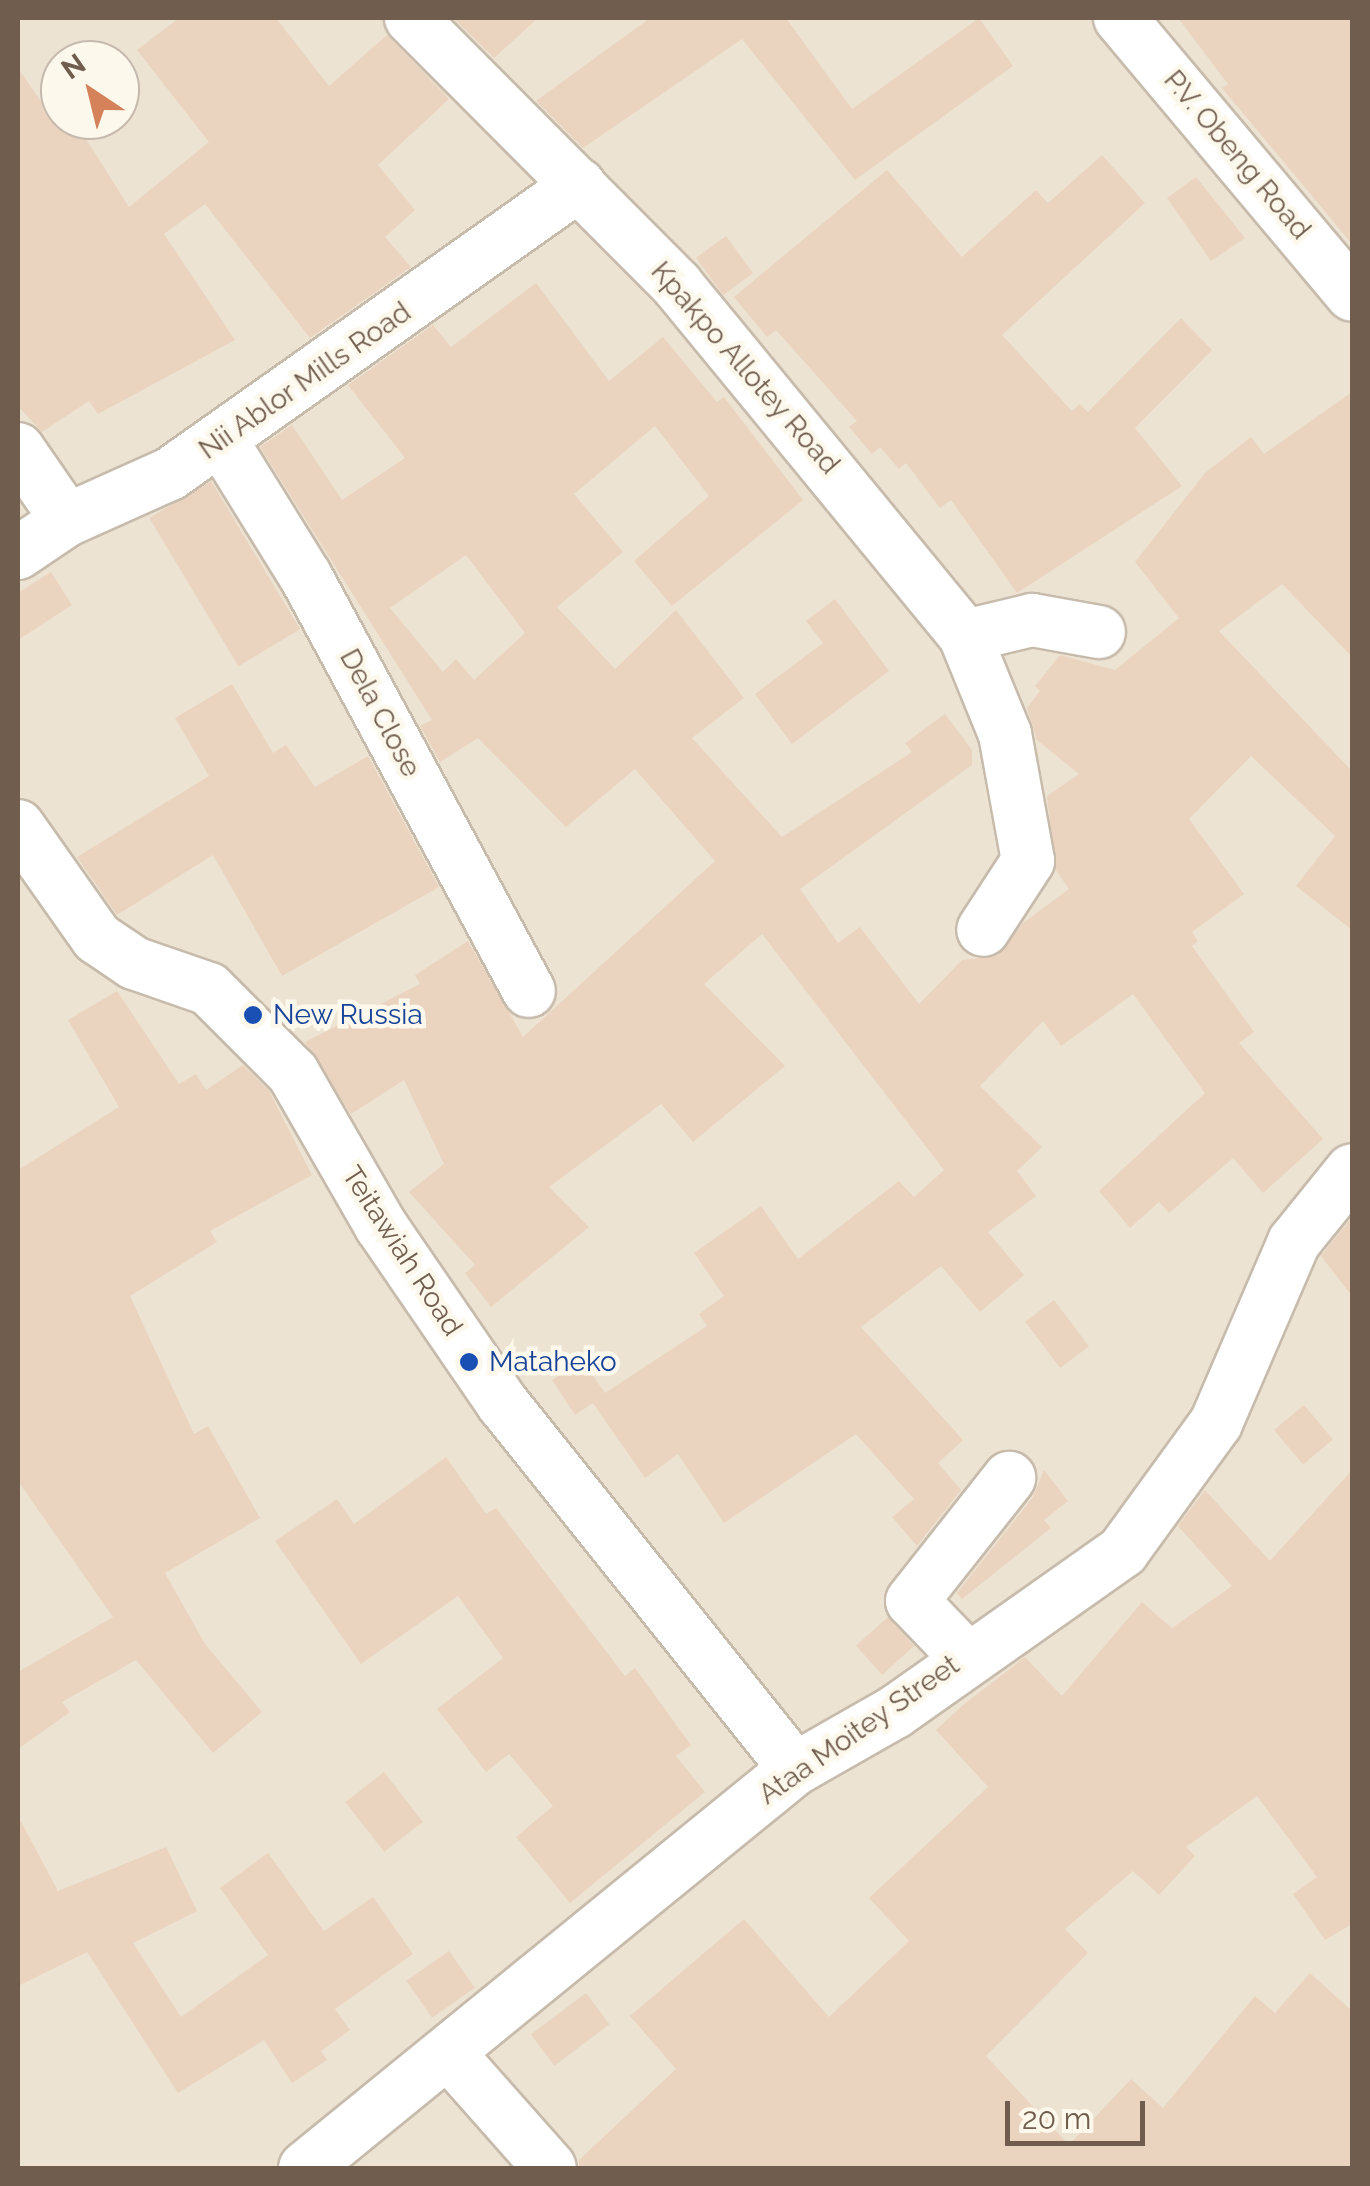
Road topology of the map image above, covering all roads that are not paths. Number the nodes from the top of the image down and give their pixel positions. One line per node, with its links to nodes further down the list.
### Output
1 (411, 18): 3 (street, Kpakpo Allotey Road)
2 (1120, 18): 4 (street, P.V. Obeng Road)
3 (578, 184): 5 (street, Nii Ablor Mills Road); 10 (street, Kpakpo Allotey Road)
4 (1352, 294)
5 (221, 440): 7 (street, Nii Ablor Mills Road); 13 (street, Dela Close)
6 (18, 449): 7 (street)
7 (67, 520): 8 (street, Nii Ablor Mills Road)
8 (18, 553)
9 (1099, 632): 10 (street)
10 (964, 636): 12 (street, Kpakpo Allotey Road)
11 (18, 826): 17 (street, Teitawiah Road)
12 (983, 930)
13 (529, 991)
14 (1352, 1170): 16 (street, Ataa Moitey Street)
15 (1008, 1478): 16 (street)
16 (965, 1656): 17 (street, Ataa Moitey Street)
17 (794, 1770): 18 (street, Ataa Moitey Street)
18 (451, 2056): 19 (street, Ataa Moitey Street); 20 (street)
19 (305, 2168)
20 (550, 2168)

